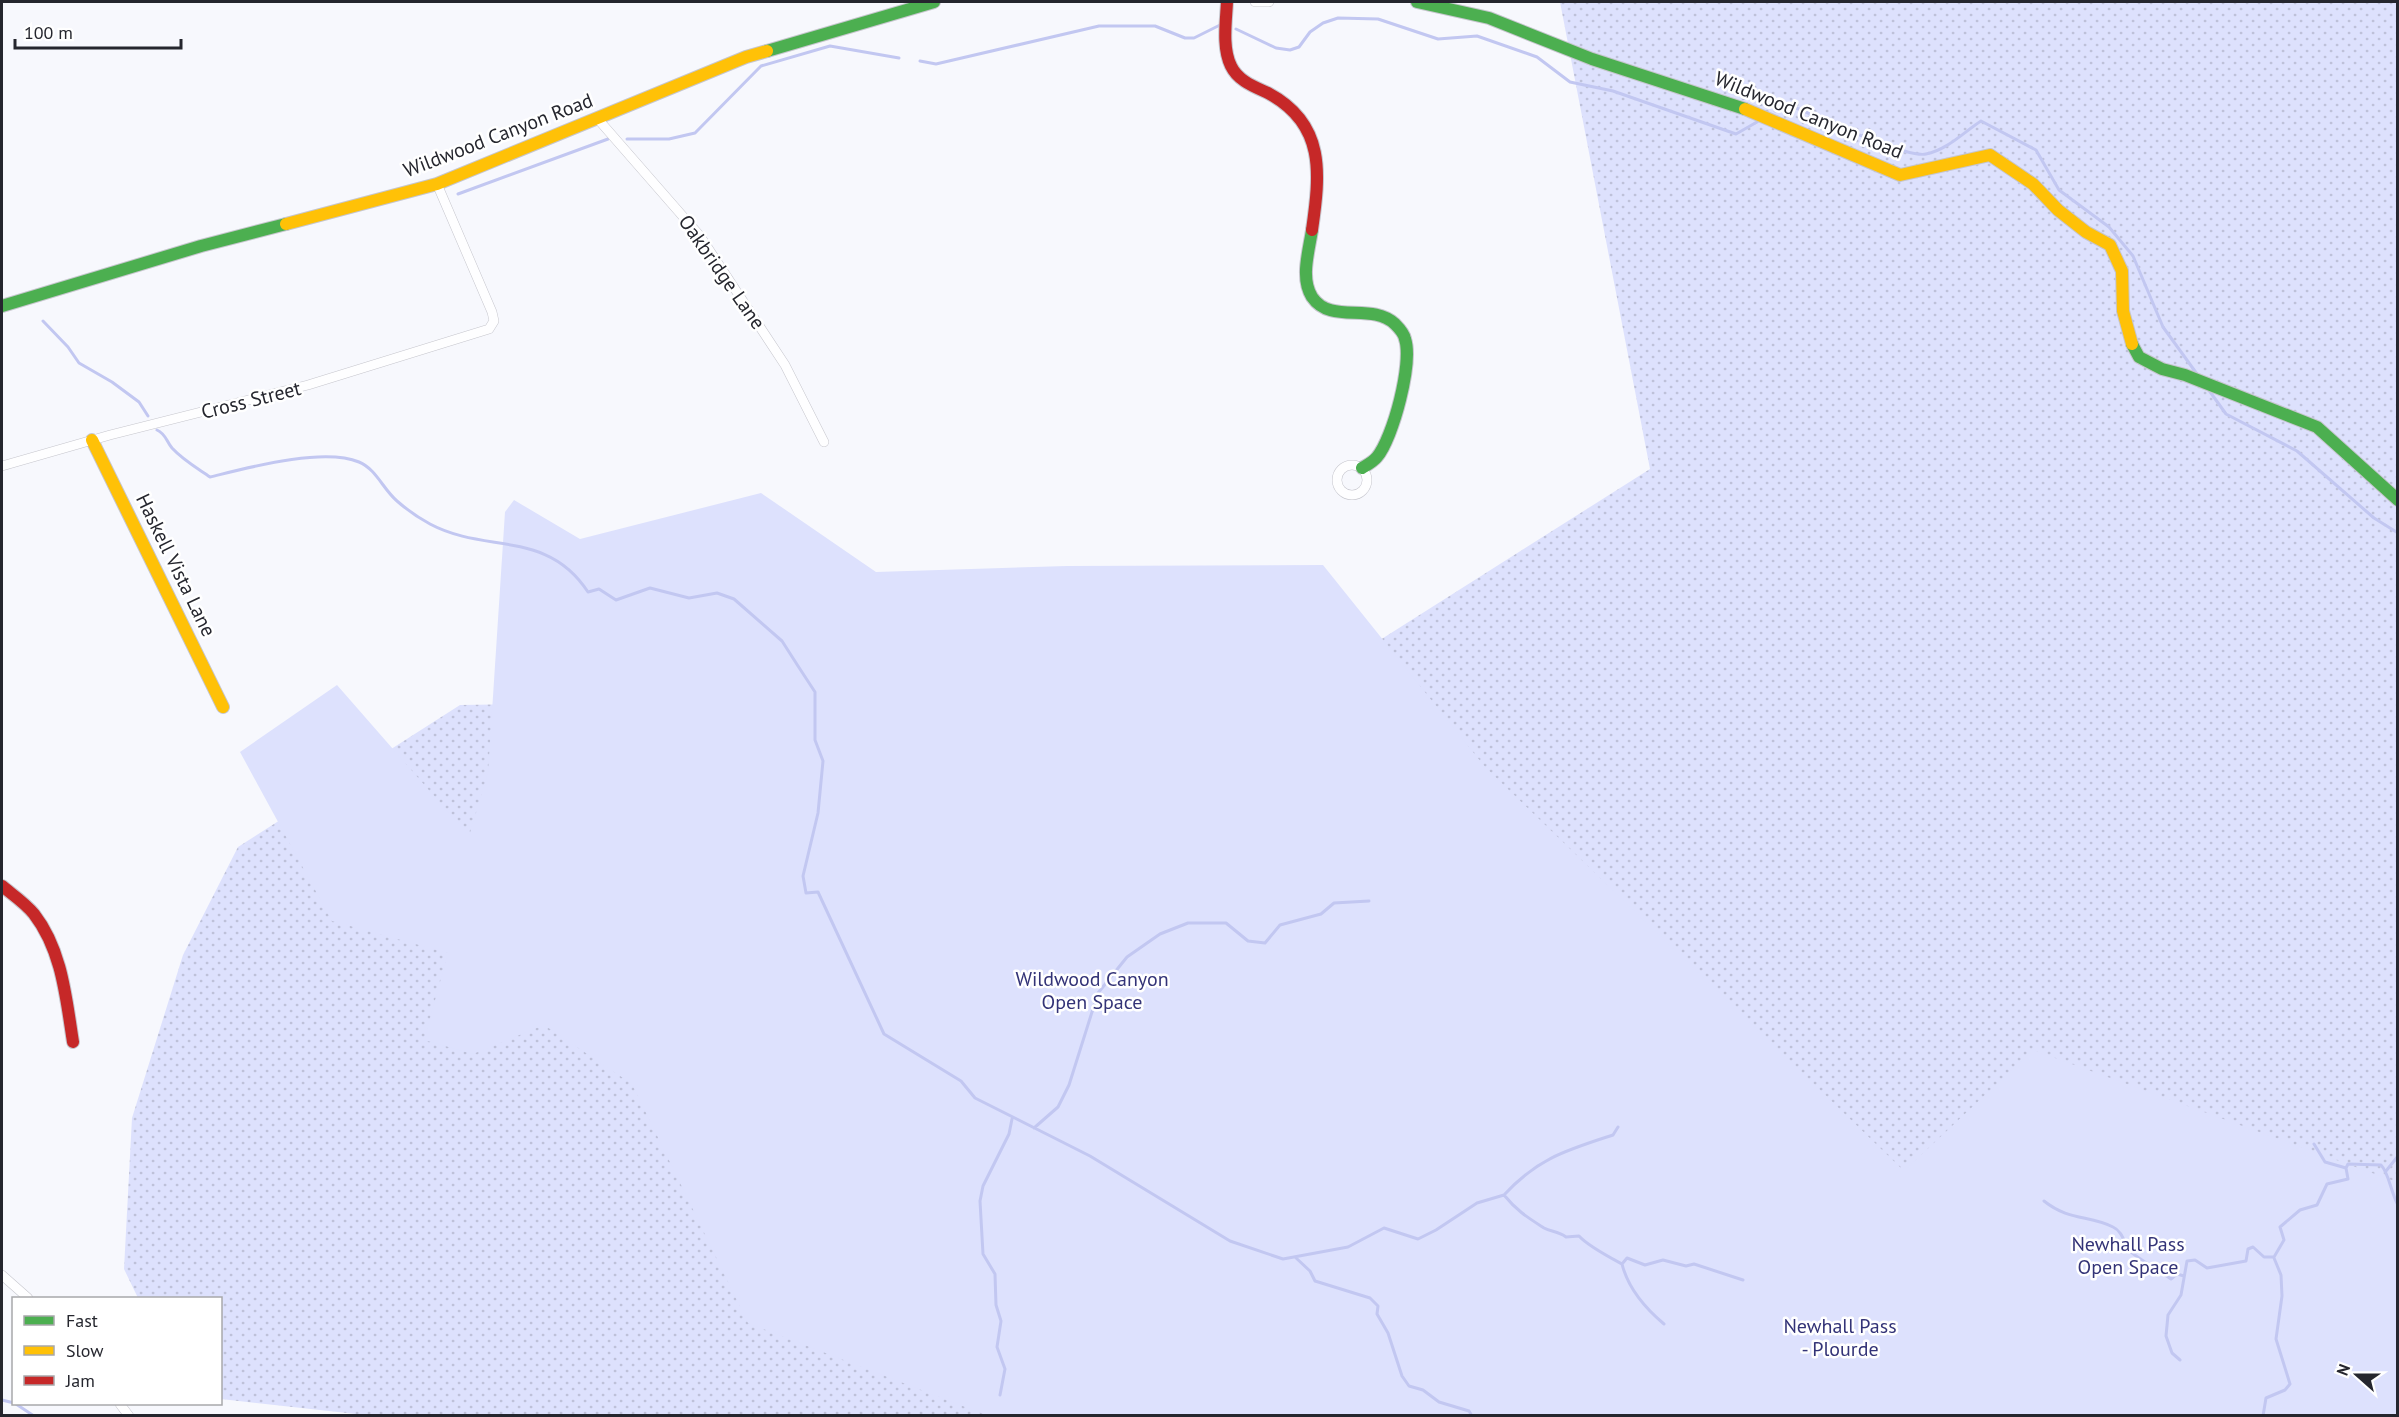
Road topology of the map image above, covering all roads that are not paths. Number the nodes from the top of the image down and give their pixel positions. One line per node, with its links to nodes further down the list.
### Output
1 (934, 2): 6 (street, Wildwood Canyon Road)
2 (1227, 2): 12 (street)
3 (1255, 2): 4 (street)
4 (1269, 2)
5 (1417, 2): 13 (street, Wildwood Canyon Road)
6 (597, 118): 7 (street, Wildwood Canyon Road); 10 (street, Oakbridge Lane)
7 (437, 184): 8 (street, Wildwood Canyon Road); 9 (street, Cross Street)
8 (2, 306)
9 (92, 440): 11 (street, Cross Street); 14 (street, Haskell Vista Lane)
10 (824, 442)
11 (2, 466)
12 (1362, 468)
13 (2397, 500)
14 (223, 707)
15 (2, 886): 16 (street)
16 (73, 1042)
17 (2, 1275): 18 (street)
18 (26, 1297)

